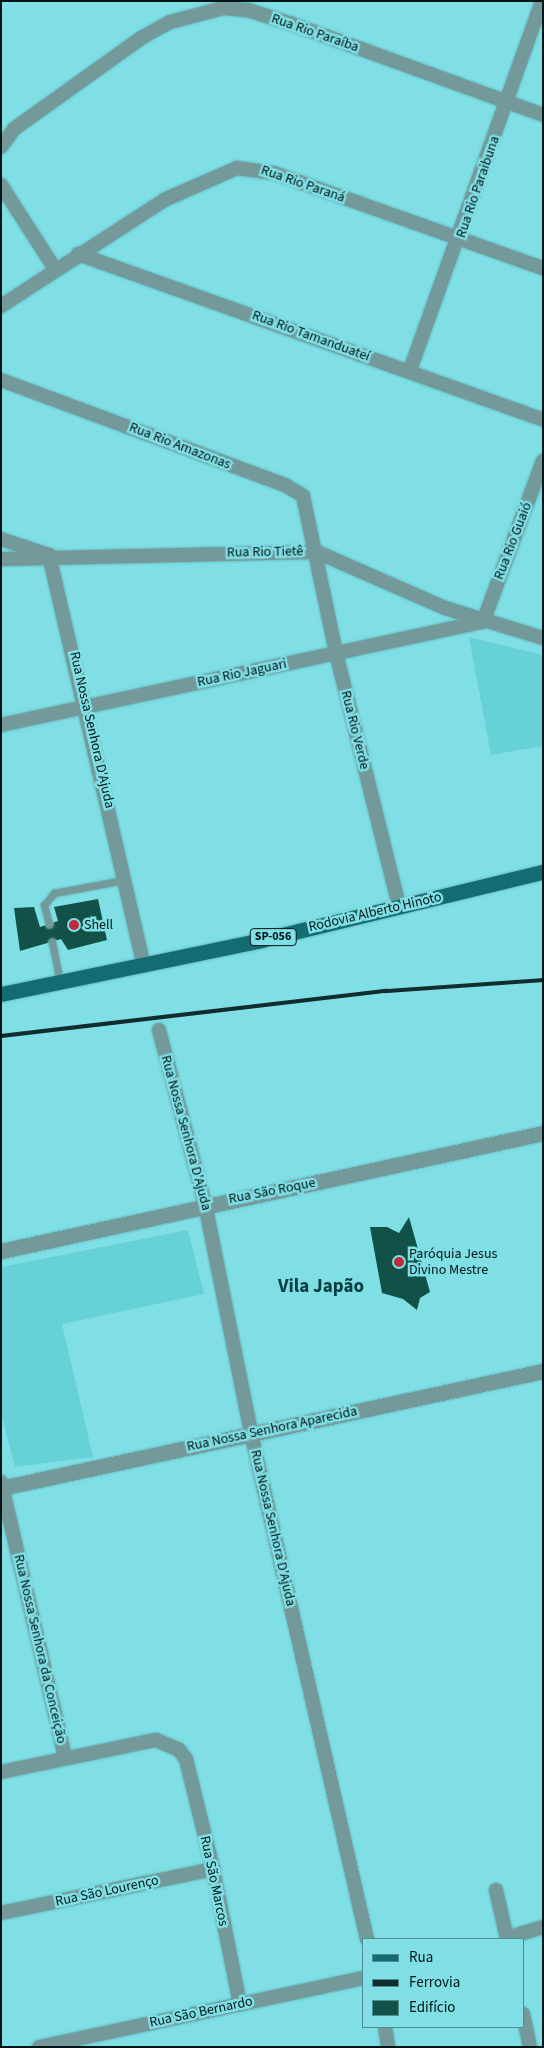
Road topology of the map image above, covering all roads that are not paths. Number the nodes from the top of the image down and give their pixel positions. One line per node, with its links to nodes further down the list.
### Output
1 (542, 1): 2 (street, Rua Rio Paraibuna)
2 (508, 102): 3 (street, Rua Rio Paraíba); 4 (street, Rua Rio Paraíba); 6 (street, Rua Rio Paraibuna)
3 (543, 115)
4 (1, 146)
5 (1, 185): 9 (street)
6 (460, 239): 7 (street, Rua Rio Paraná); 8 (street, Rua Rio Paraná); 11 (street, Rua Rio Paraibuna)
7 (78, 254): 9 (street, Rua Rio Paraná); 11 (street, Rua Rio Tamanduateí)
8 (543, 268)
9 (55, 269): 10 (street, Rua Rio Paraná)
10 (1, 306)
11 (410, 370): 13 (street, Rua Rio Tamanduateí)
12 (1, 380): 16 (street, Rua Rio Amazonas)
13 (543, 420)
14 (543, 461): 19 (street, Rua Rio Guaió)
15 (1, 539): 17 (street)
16 (317, 552): 17 (street, Rua Rio Tietê); 19 (street, Rua Rio Tietê); 21 (street, Rua Rio Verde)
17 (49, 555): 18 (street, Rua Rio Tietê); 22 (street, Rua Nossa Senhora D'Ajuda)
18 (1, 559)
19 (482, 622): 20 (street, Rua Rio Tietê); 21 (street, Rua Rio Jaguari)
20 (543, 638)
21 (336, 653): 22 (street, Rua Rio Jaguari); 26 (street, Rua Rio Verde)
22 (88, 706): 23 (street, Rua Rio Jaguari); 25 (street, Rua Nossa Senhora D'Ajuda)
23 (1, 725)
24 (543, 872): 26 (main road, Rodovia Alberto Hinoto / SP-056)
25 (124, 880): 27 (lane); 29 (street, Rua Nossa Senhora D'Ajuda)
26 (399, 906): 29 (main road, Rodovia Alberto Hinoto / SP-056)
27 (49, 924)
28 (52, 942): 30 (lane)
29 (144, 964): 30 (main road, Rodovia Alberto Hinoto / SP-056)
30 (60, 982): 31 (main road, Rodovia Alberto Hinoto / SP-056)
31 (1, 994)
32 (159, 1030): 34 (street, Rua Nossa Senhora D'Ajuda)
33 (543, 1134): 34 (street, Rua São Roque)
34 (205, 1204): 35 (street, Rua São Roque); 37 (street, Rua Nossa Senhora D'Ajuda)
35 (1, 1251)
36 (543, 1371): 37 (street, Rua Nossa Senhora Aparecida)
37 (251, 1433): 38 (street, Rua Nossa Senhora Aparecida); 45 (street, Rua Nossa Senhora D'Ajuda)
38 (2, 1486): 39 (street, Rua Nossa Senhora da Conceição)
39 (65, 1758): 40 (street); 41 (street, Rua São Marcos)
40 (1, 1772)
41 (213, 1869): 43 (street, Rua São Lourenço); 48 (street, Rua São Marcos)
42 (496, 1890): 46 (street)
43 (1, 1913)
44 (543, 1927): 46 (street)
45 (367, 1938)
46 (507, 1938)
47 (362, 1978): 48 (street, Rua São Bernardo)
48 (240, 2004): 51 (street, Rua São Bernardo)
49 (524, 2019): 53 (street)
50 (385, 2028): 52 (street)
51 (39, 2047)
52 (388, 2047)
53 (530, 2047)

